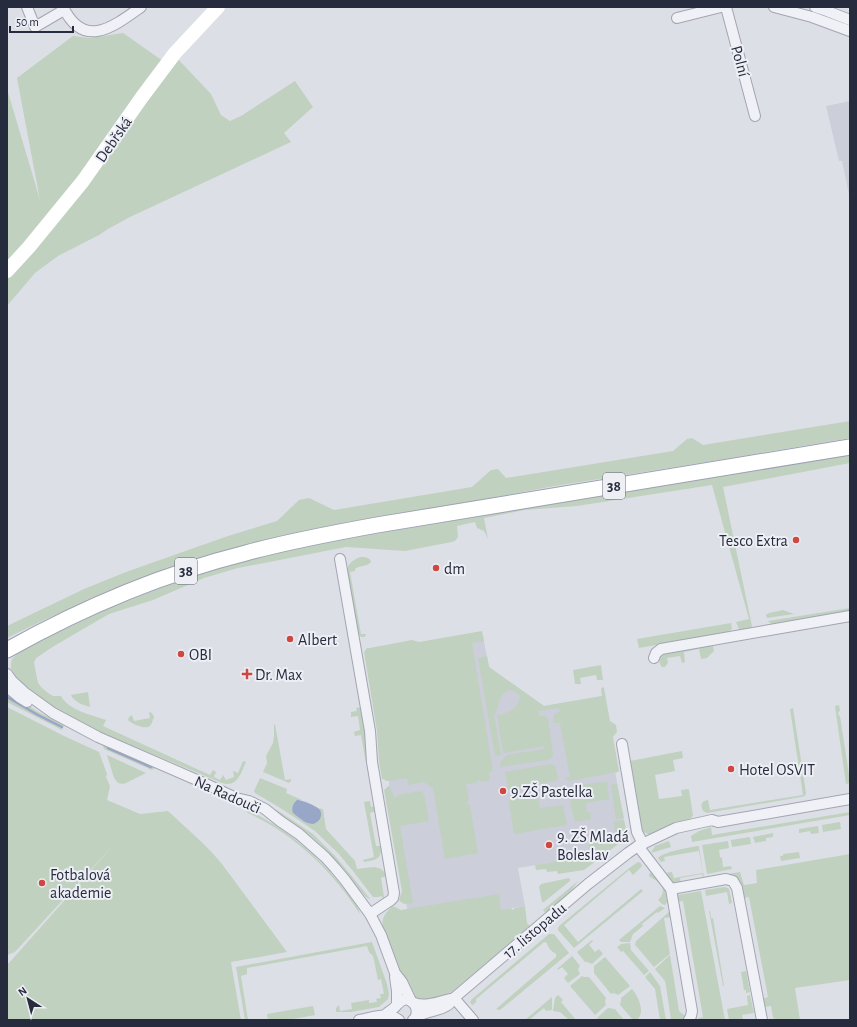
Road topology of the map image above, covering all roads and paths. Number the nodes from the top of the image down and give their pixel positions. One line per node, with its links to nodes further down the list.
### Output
1 (26, 7): 9 (street)
2 (141, 7): 9 (street)
3 (218, 7): 14 (main road, Debřská)
4 (721, 7): 10 (street)
5 (726, 7): 13 (street, Polní)
6 (774, 7): 8 (street)
7 (815, 7): 11 (street)
8 (787, 8): 12 (street)
9 (63, 9)
10 (677, 18)
11 (850, 20)
12 (850, 31)
13 (756, 116)
14 (7, 271)
15 (850, 447): 18 (main road, 38)
16 (340, 559): 27 (street)
17 (850, 616): 19 (street)
18 (7, 650)
19 (654, 658)
20 (7, 674): 22 (street, Na Radouči)
21 (7, 687): 22 (street)
22 (52, 713): 27 (street, Na Radouči)
23 (622, 744): 25 (street)
24 (850, 799): 25 (street, 17. listopadu)
25 (641, 845): 26 (street); 29 (street, 17. listopadu)
26 (671, 889): 37 (street); 38 (street)
27 (370, 914): 28 (street, Na Radouči)
28 (395, 973): 30 (street); 31 (street)
29 (454, 998): 30 (street); 34 (street, 17. listopadu); 36 (street)
30 (412, 1002): 31 (street); 34 (street)
31 (396, 1004): 32 (street); 33 (street)
32 (385, 1015): 33 (street); 35 (street)
33 (398, 1019)
34 (414, 1019)
35 (359, 1020)
36 (473, 1020)
37 (689, 1020)
38 (762, 1020)

